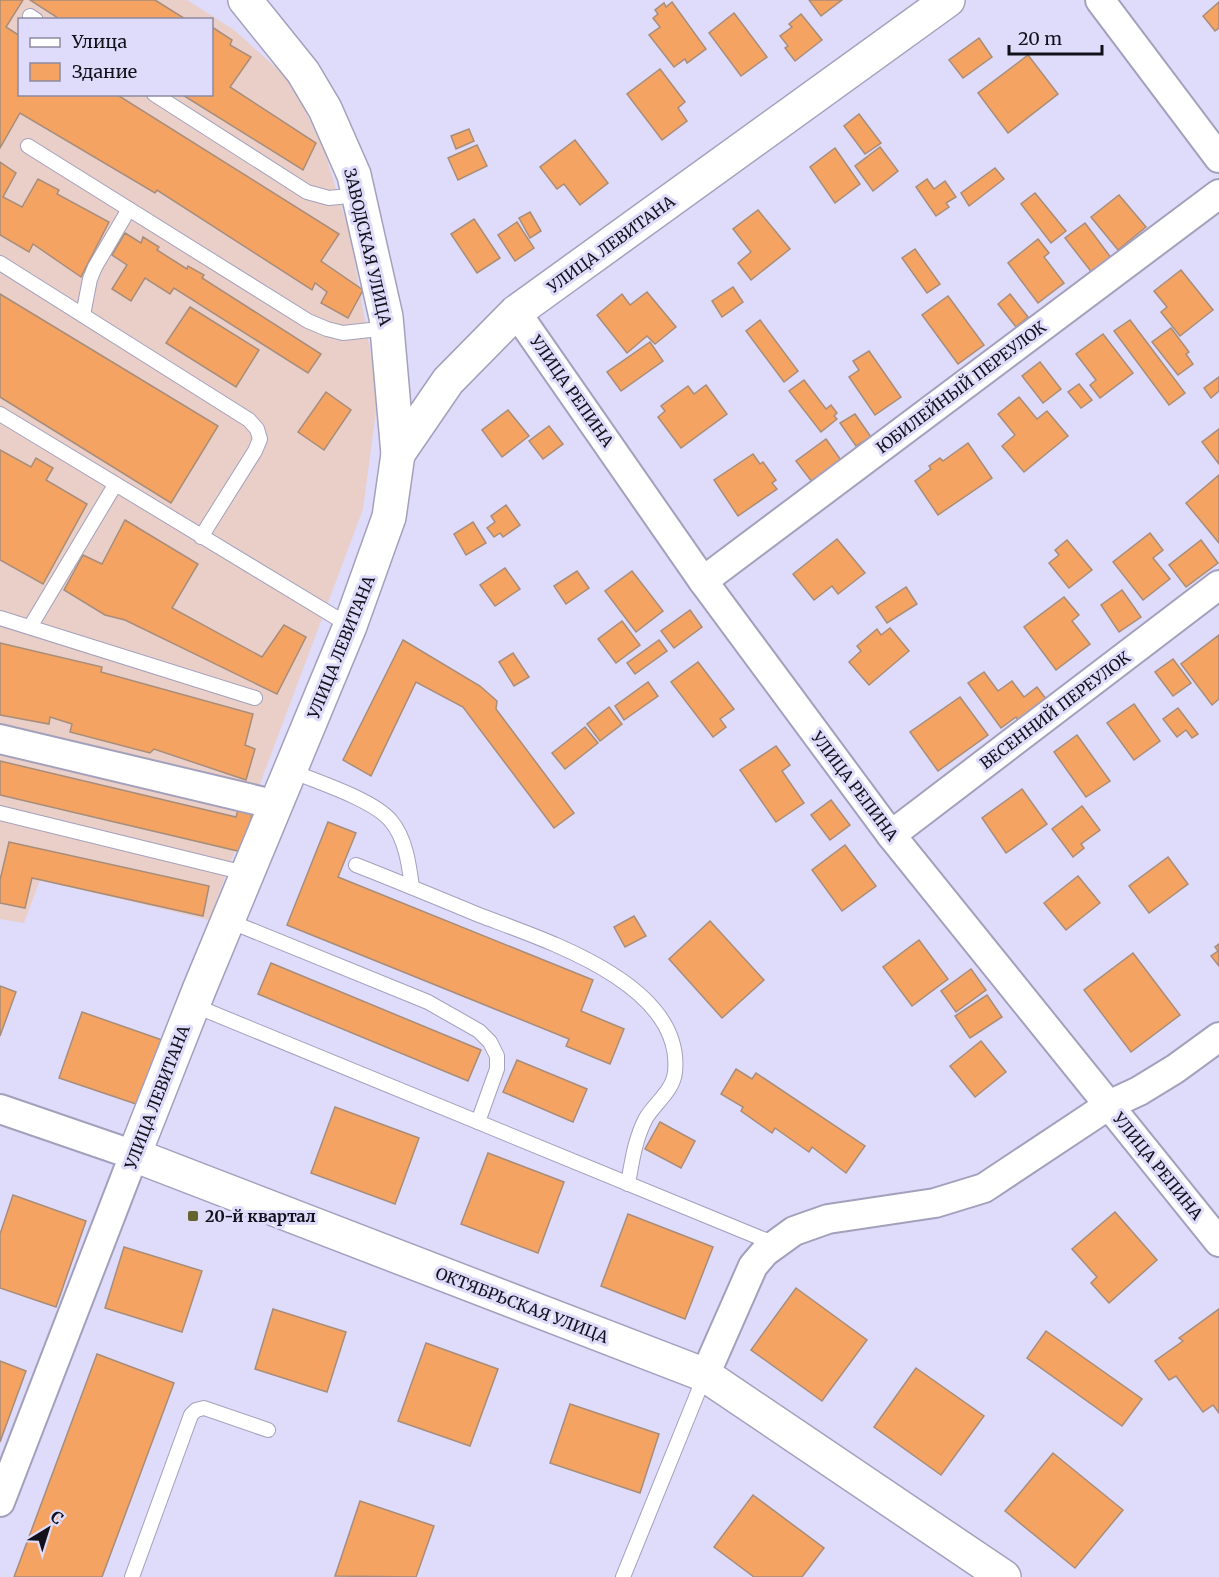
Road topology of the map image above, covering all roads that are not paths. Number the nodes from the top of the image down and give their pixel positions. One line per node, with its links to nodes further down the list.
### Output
1 (244, 0): 8 (street, ЗАВОДСКАЯ УЛИЦА)
2 (948, 0): 11 (street, УЛИЦА ЛЕВИТАНА)
3 (1100, 0): 6 (street)
4 (157, 96): 8 (lane)
5 (28, 146): 9 (lane)
6 (1219, 158)
7 (1219, 194): 18 (street, ЮБИЛЕЙНЫЙ ПЕРЕУЛОК)
8 (358, 195): 13 (street, ЗАВОДСКАЯ УЛИЦА)
9 (129, 209): 12 (lane); 13 (lane)
10 (0, 263): 12 (lane)
11 (516, 312): 15 (street, УЛИЦА ЛЕВИТАНА); 18 (street, УЛИЦА РЕПИНА)
12 (83, 315): 17 (lane)
13 (388, 328): 15 (street, ЗАВОДСКАЯ УЛИЦА)
14 (0, 414): 16 (lane)
15 (398, 454): 21 (street, УЛИЦА ЛЕВИТАНА)
16 (115, 485): 17 (lane); 22 (lane)
17 (201, 537): 21 (lane)
18 (703, 581): 28 (street, УЛИЦА РЕПИНА)
19 (1219, 585): 28 (street, ВЕСЕННИЙ ПЕРЕУЛОК)
20 (0, 618): 22 (lane)
21 (350, 626): 25 (street, УЛИЦА ЛЕВИТАНА)
22 (30, 627): 23 (lane)
23 (255, 698)
24 (0, 739): 26 (street)
25 (291, 771): 26 (street, УЛИЦА ЛЕВИТАНА); 31 (lane)
26 (277, 805): 30 (street, УЛИЦА ЛЕВИТАНА)
27 (0, 813): 30 (lane)
28 (891, 835): 35 (street, УЛИЦА РЕПИНА)
29 (356, 865): 31 (lane)
30 (249, 874): 32 (street, УЛИЦА ЛЕВИТАНА)
31 (412, 887): 39 (lane)
32 (229, 921): 33 (street, УЛИЦА ЛЕВИТАНА); 37 (lane)
33 (193, 1005): 37 (lane); 38 (street, УЛИЦА ЛЕВИТАНА)
34 (1219, 1036): 35 (street)
35 (1109, 1105): 40 (street, УЛИЦА РЕПИНА); 41 (street)
36 (0, 1109): 38 (street, ОКТЯБРЬСКАЯ УЛИЦА)
37 (478, 1122): 39 (lane)
38 (134, 1155): 42 (street, ОКТЯБРЬСКАЯ УЛИЦА); 44 (street, УЛИЦА ЛЕВИТАНА)
39 (628, 1184): 41 (lane)
40 (1219, 1242)
41 (774, 1244): 42 (street)
42 (705, 1375): 46 (lane); 47 (street, ОКТЯБРЬСКАЯ УЛИЦА)
43 (268, 1430): 45 (lane)
44 (0, 1502)
45 (132, 1577)
46 (623, 1577)
47 (1004, 1577)

